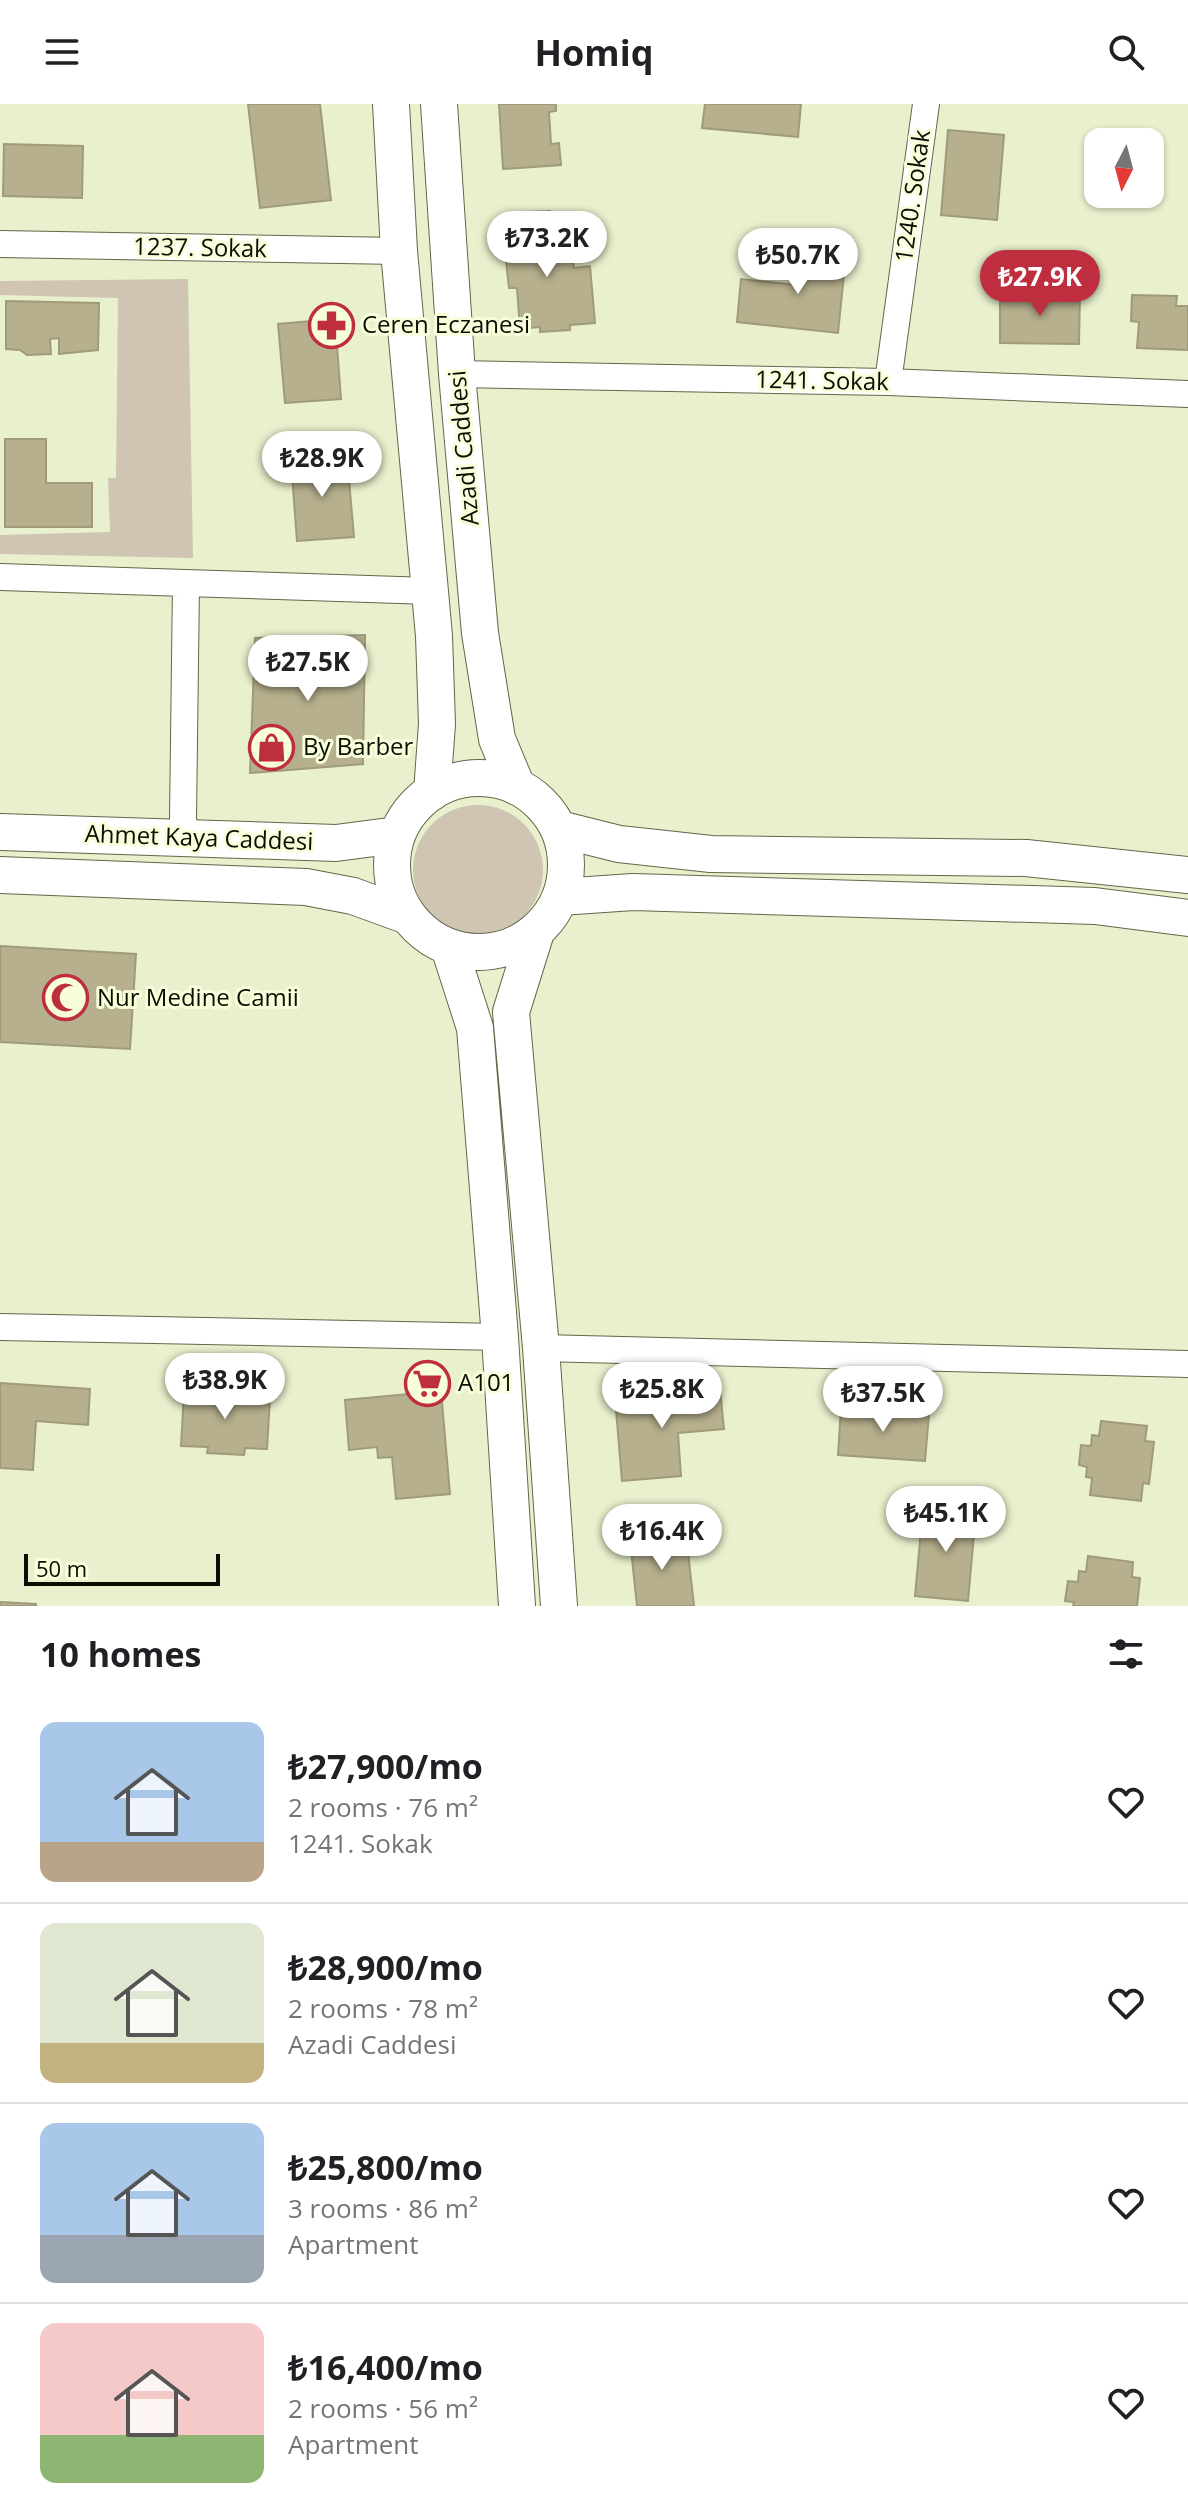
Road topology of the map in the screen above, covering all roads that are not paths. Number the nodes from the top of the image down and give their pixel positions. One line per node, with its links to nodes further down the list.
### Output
1 (391, 104): 5 (main road, Azadi Caddesi)
2 (439, 104): 6 (main road, Azadi Caddesi)
3 (926, 104): 7 (street, 1240. Sokak)
4 (0, 244): 5 (street, 1237. Sokak)
5 (399, 251): 11 (main road, Azadi Caddesi)
6 (457, 374): 7 (street, 1241. Sokak); 12 (main road, Azadi Caddesi)
7 (888, 382): 8 (street, 1241. Sokak)
8 (1188, 394)
9 (0, 577): 10 (street)
10 (186, 583): 11 (street); 17 (street)
11 (430, 591): 13 (main road, Azadi Caddesi)
12 (517, 787): 13 (main road); 14 (main road)
13 (432, 792): 16 (main road)
14 (559, 829): 19 (main road); 20 (main road)
15 (0, 832): 17 (main road, Ahmet Kaya Caddesi)
16 (397, 835): 17 (main road, Ahmet Kaya Caddesi); 21 (main road)
17 (186, 838)
18 (0, 875): 21 (main road)
19 (1188, 875)
20 (560, 897): 22 (main road); 23 (main road)
21 (408, 916): 24 (main road)
22 (1188, 918)
23 (536, 932): 24 (main road); 27 (main road)
24 (449, 947): 26 (main road)
25 (0, 1327): 26 (street)
26 (500, 1337): 29 (main road)
27 (541, 1348): 28 (street); 30 (main road)
28 (1188, 1364)
29 (517, 1606)
30 (559, 1606)

